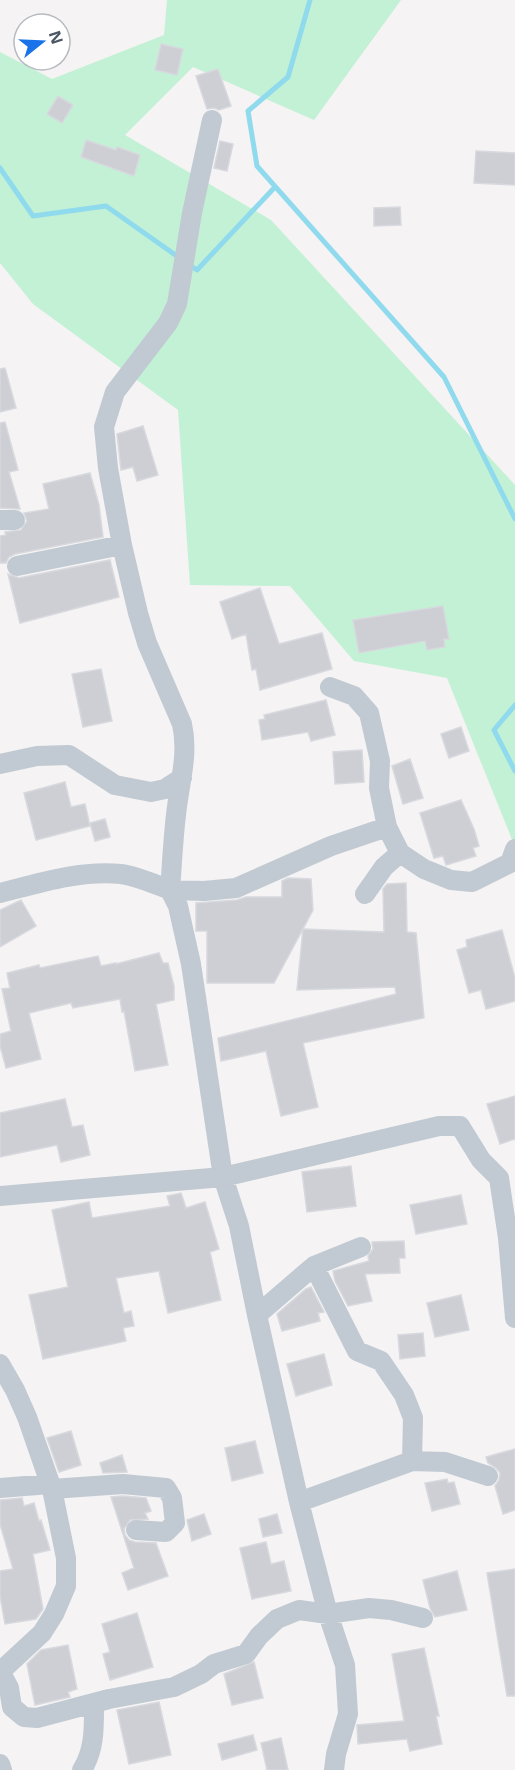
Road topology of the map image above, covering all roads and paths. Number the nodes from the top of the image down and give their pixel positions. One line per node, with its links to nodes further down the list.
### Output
1 (212, 120): 2 (street)
2 (122, 545): 3 (street); 6 (street)
3 (17, 566)
4 (330, 687): 7 (street)
5 (0, 765): 6 (street)
6 (182, 778): 10 (street)
7 (387, 827): 9 (street); 10 (street)
8 (515, 849): 9 (street)
9 (400, 853): 12 (street)
10 (170, 890): 11 (street); 13 (street)
11 (0, 893)
12 (366, 894)
13 (223, 1177): 14 (street); 17 (street); 18 (street)
14 (0, 1196)
15 (361, 1247): 16 (street)
16 (314, 1266): 17 (street); 20 (street)
17 (257, 1315): 24 (street)
18 (515, 1318)
19 (0, 1364): 22 (street)
20 (412, 1461): 21 (street); 24 (street)
21 (488, 1476)
22 (51, 1487): 23 (street); 25 (street); 28 (street)
23 (0, 1488)
24 (298, 1502): 26 (street)
25 (136, 1530)
26 (328, 1614): 27 (street); 29 (street); 33 (street)
27 (423, 1618)
28 (0, 1672): 29 (street)
29 (94, 1703): 32 (street)
30 (0, 1764): 31 (street)
31 (2, 1770)
32 (82, 1770)
33 (334, 1770)

